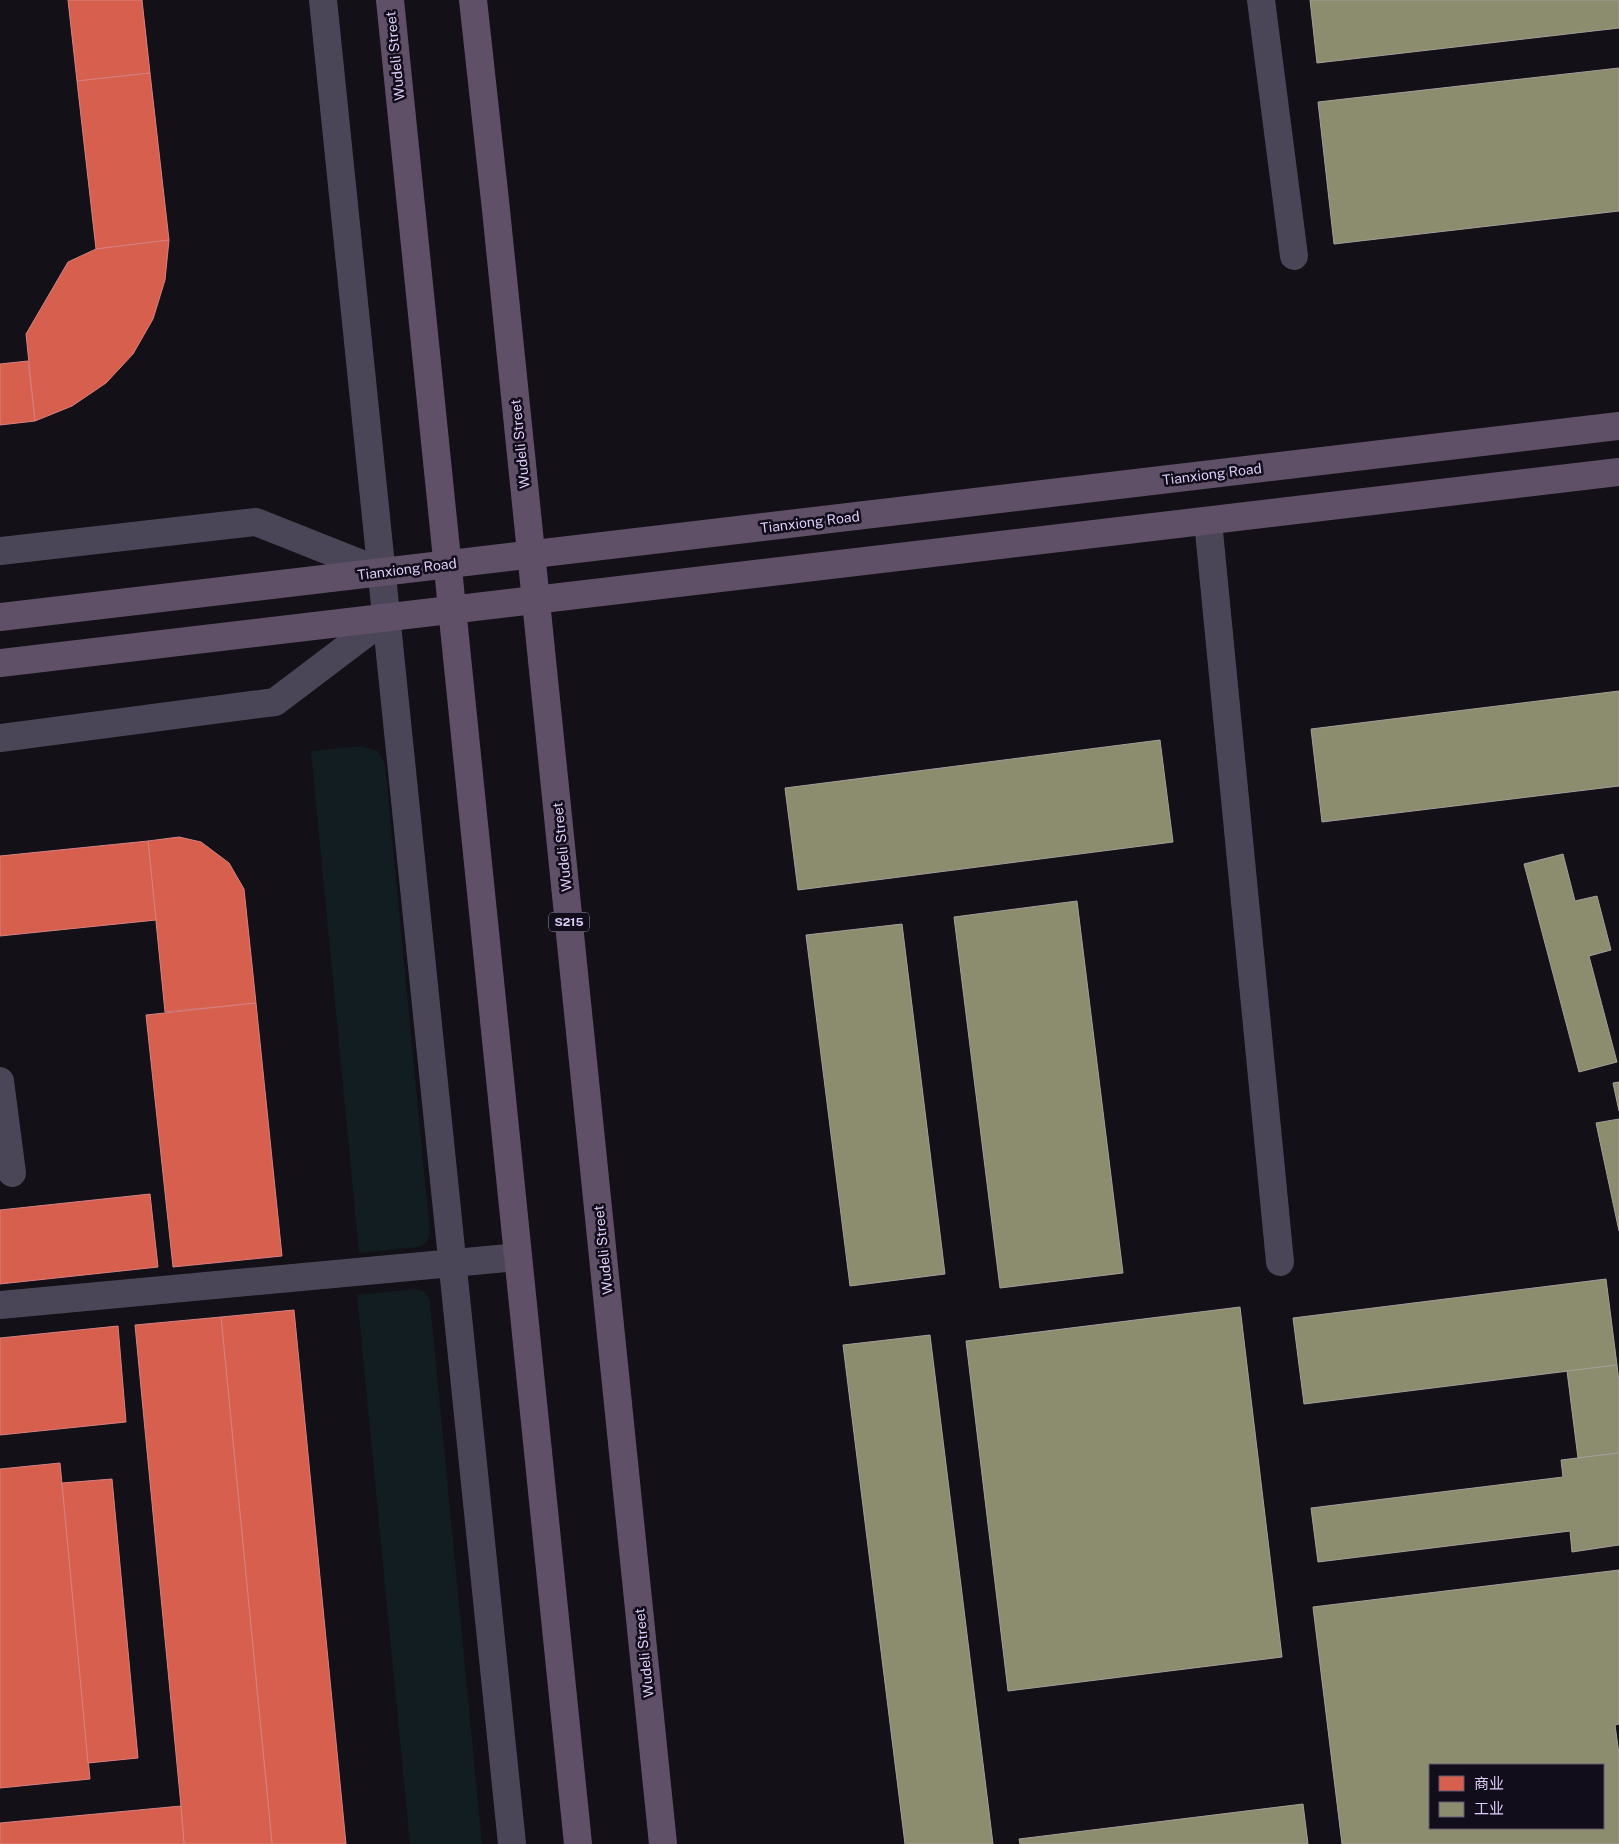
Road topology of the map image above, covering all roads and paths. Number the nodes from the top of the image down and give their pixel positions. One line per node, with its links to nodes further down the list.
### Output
1 (324, 0): 12 (street)
2 (390, 0): 11 (main road, Wudeli Street)
3 (472, 0): 10 (main road, Wudeli Street / S215)
4 (1261, 0): 5 (street)
5 (1294, 256)
6 (1619, 426): 10 (main road, Tianxiong Road)
7 (1619, 472): 8 (main road)
8 (1208, 521): 13 (main road); 22 (street)
9 (0, 551): 12 (street)
10 (532, 554): 11 (main road, Tianxiong Road); 13 (main road, Wudeli Street / S215)
11 (447, 564): 12 (main road, Tianxiong Road); 14 (main road, Wudeli Street)
12 (382, 572): 15 (main road, Tianxiong Road); 16 (street)
13 (536, 600): 14 (main road); 27 (main road, Wudeli Street / S215)
14 (452, 610): 16 (main road); 21 (main road, Wudeli Street)
15 (0, 617)
16 (386, 618): 17 (main road); 18 (street); 23 (street)
17 (0, 664)
18 (0, 738)
19 (0, 1081): 20 (street)
20 (12, 1173)
21 (518, 1257): 23 (street); 26 (main road, Wudeli Street)
22 (1280, 1262)
23 (452, 1263): 24 (street); 25 (street)
24 (0, 1306)
25 (512, 1844)
26 (578, 1844)
27 (663, 1844)

